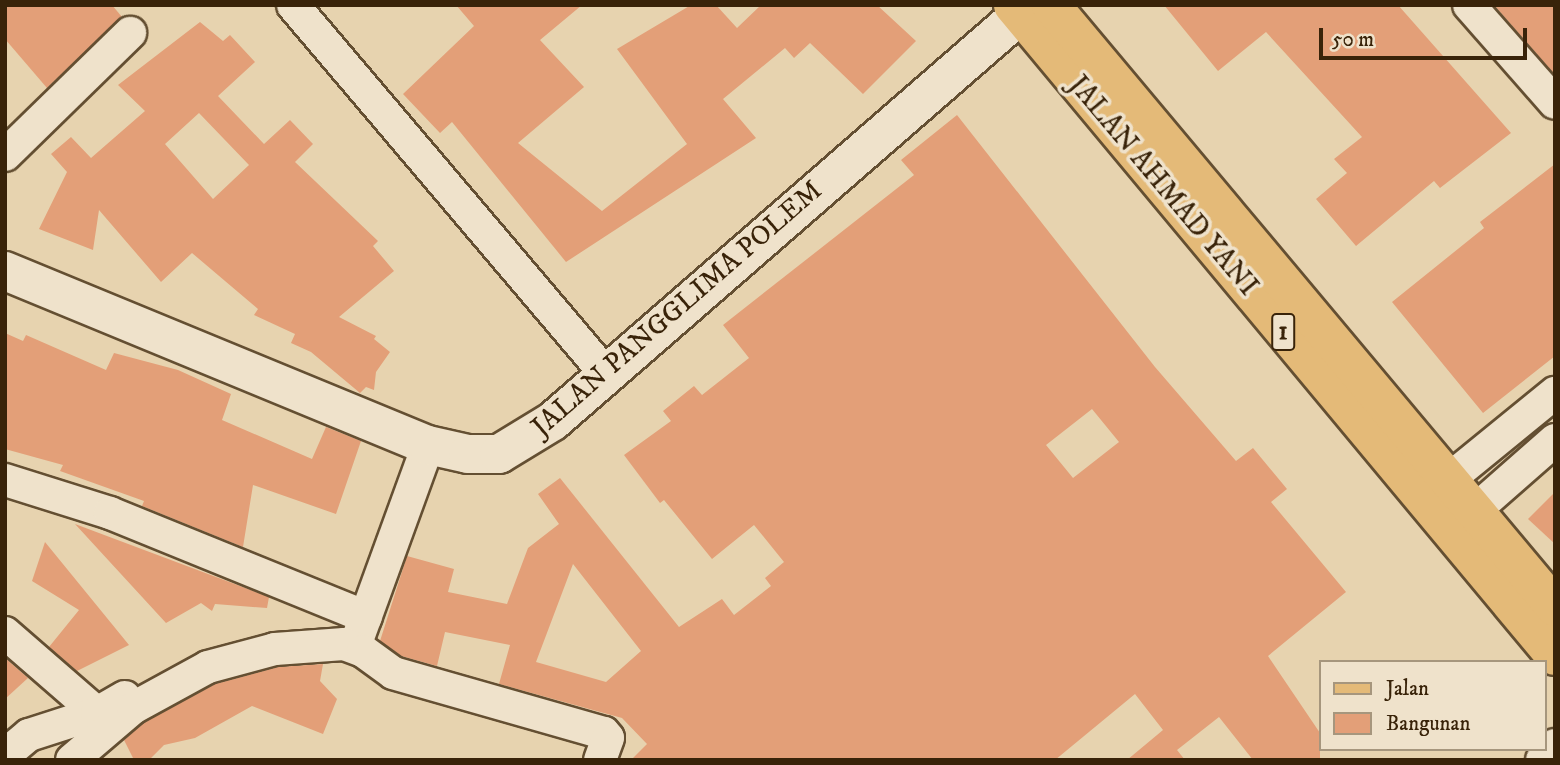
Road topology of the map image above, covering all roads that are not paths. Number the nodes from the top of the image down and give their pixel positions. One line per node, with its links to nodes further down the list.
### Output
1 (293, 5): 8 (street)
2 (1469, 5): 5 (street)
3 (1028, 7): 8 (street, JALAN PANGGLIMA POLEM); 13 (main road, JALAN AHMAD YANI / 1)
4 (130, 33): 6 (street)
5 (1555, 103)
6 (5, 155)
7 (5, 271): 11 (street, JALAN PANGGLIMA POLEM)
8 (607, 375): 11 (street, JALAN PANGGLIMA POLEM)
9 (1555, 393): 13 (street)
10 (1555, 440): 14 (street)
11 (428, 445): 17 (street)
12 (5, 480): 17 (street)
13 (1436, 490): 14 (main road, 1); 15 (main road, JALAN AHMAD YANI / 1)
14 (1478, 510): 15 (street); 16 (main road, 1)
15 (1448, 533): 19 (main road, JALAN AHMAD YANI / 1)
16 (1555, 607)
17 (360, 631): 20 (street); 23 (street); 24 (street)
18 (5, 633): 20 (street)
19 (1555, 656)
20 (97, 713): 22 (street)
21 (1555, 745): 25 (street)
22 (5, 755)
23 (72, 760)
24 (600, 760)
25 (1542, 760)

